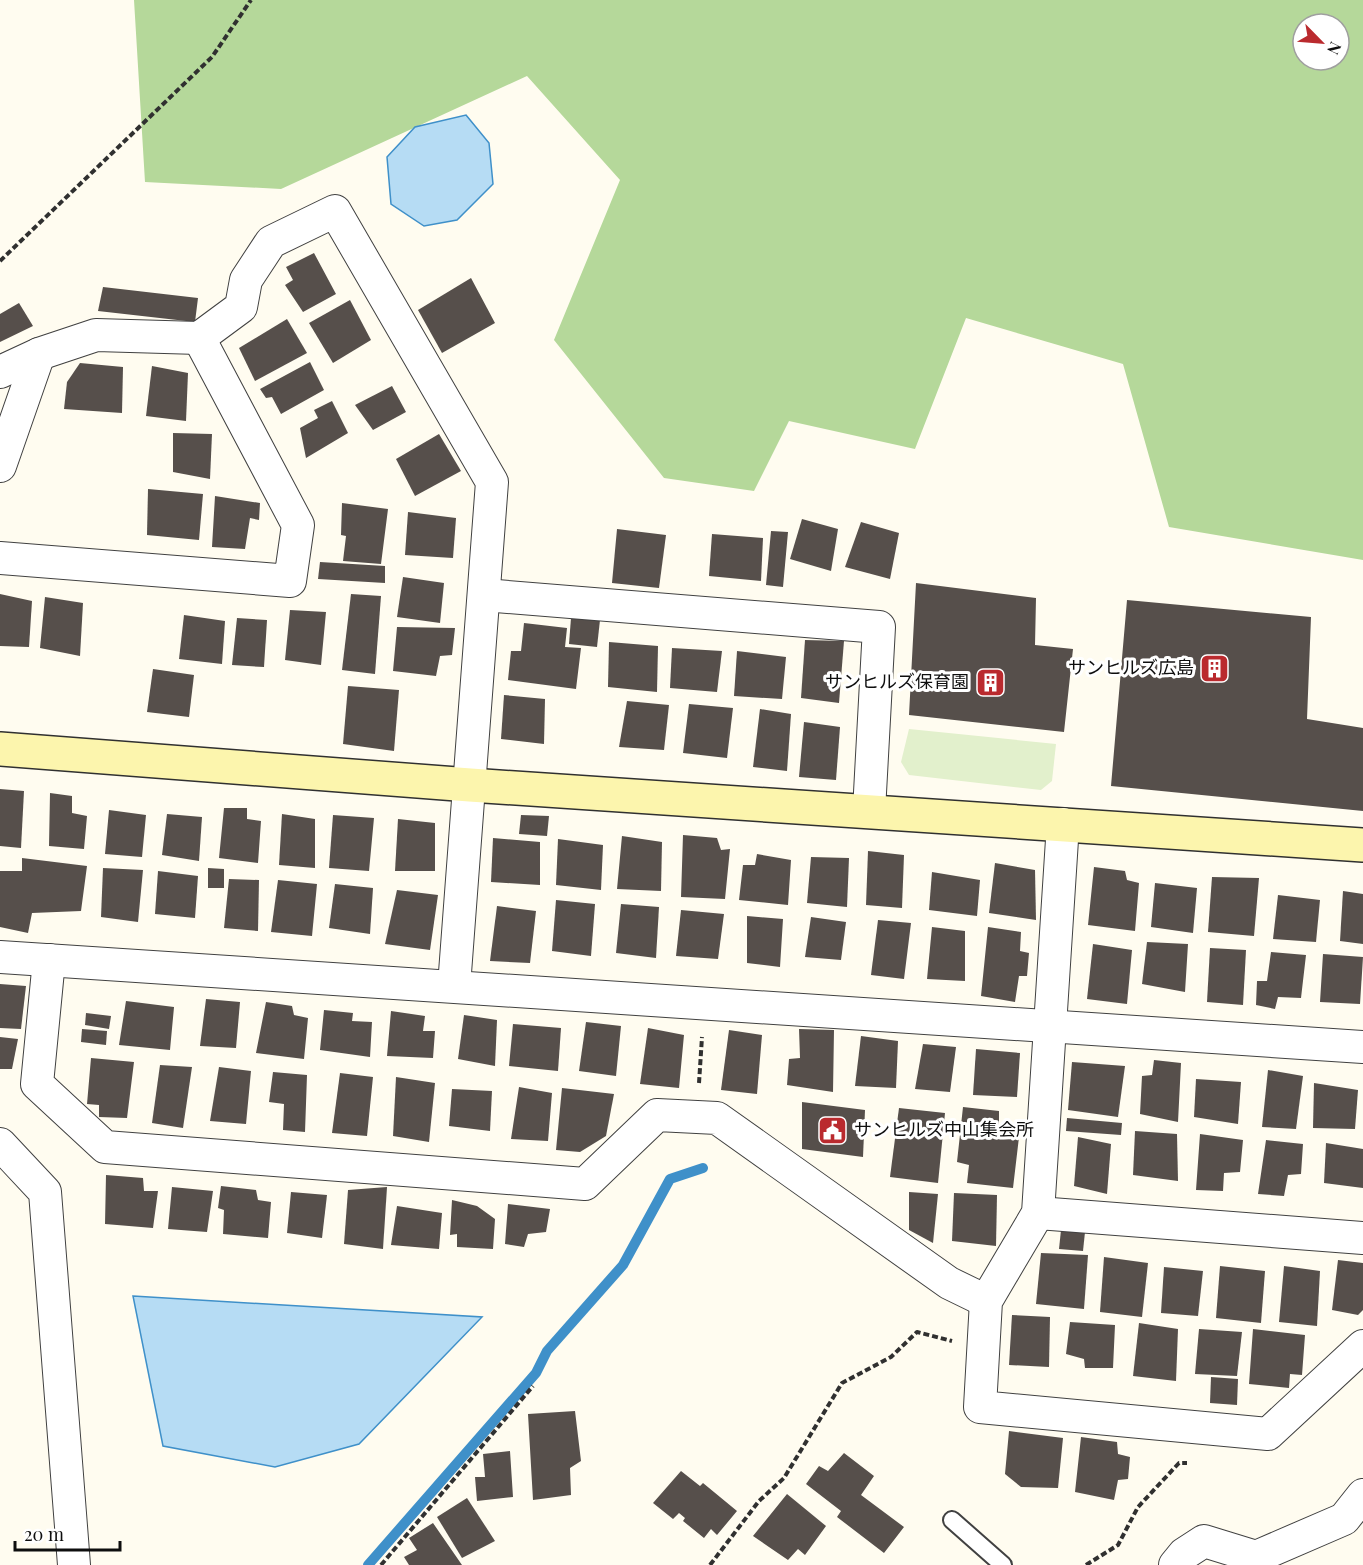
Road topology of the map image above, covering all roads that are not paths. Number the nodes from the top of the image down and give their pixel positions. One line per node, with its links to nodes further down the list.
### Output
1 (199, 338): 2 (street); 5 (street); 6 (street)
2 (39, 354): 3 (street); 4 (street)
3 (0, 372)
4 (0, 465)
5 (0, 558)
6 (484, 595): 8 (street); 9 (street)
7 (0, 749): 8 (street)
8 (470, 785): 9 (street); 14 (street)
9 (869, 811): 10 (street)
10 (1063, 824): 11 (street); 15 (street)
11 (1363, 845)
12 (0, 957): 13 (street)
13 (49, 960): 14 (street); 20 (street)
14 (454, 986): 15 (street)
15 (1050, 1026): 16 (street); 18 (street)
16 (1363, 1047)
17 (0, 1144): 24 (street)
18 (1038, 1213): 19 (street); 20 (street)
19 (1363, 1238)
20 (986, 1301): 21 (street)
21 (1363, 1346)
22 (1363, 1495): 26 (street)
23 (952, 1520): 25 (lane)
24 (74, 1565)
25 (1003, 1565)
26 (1175, 1565)

